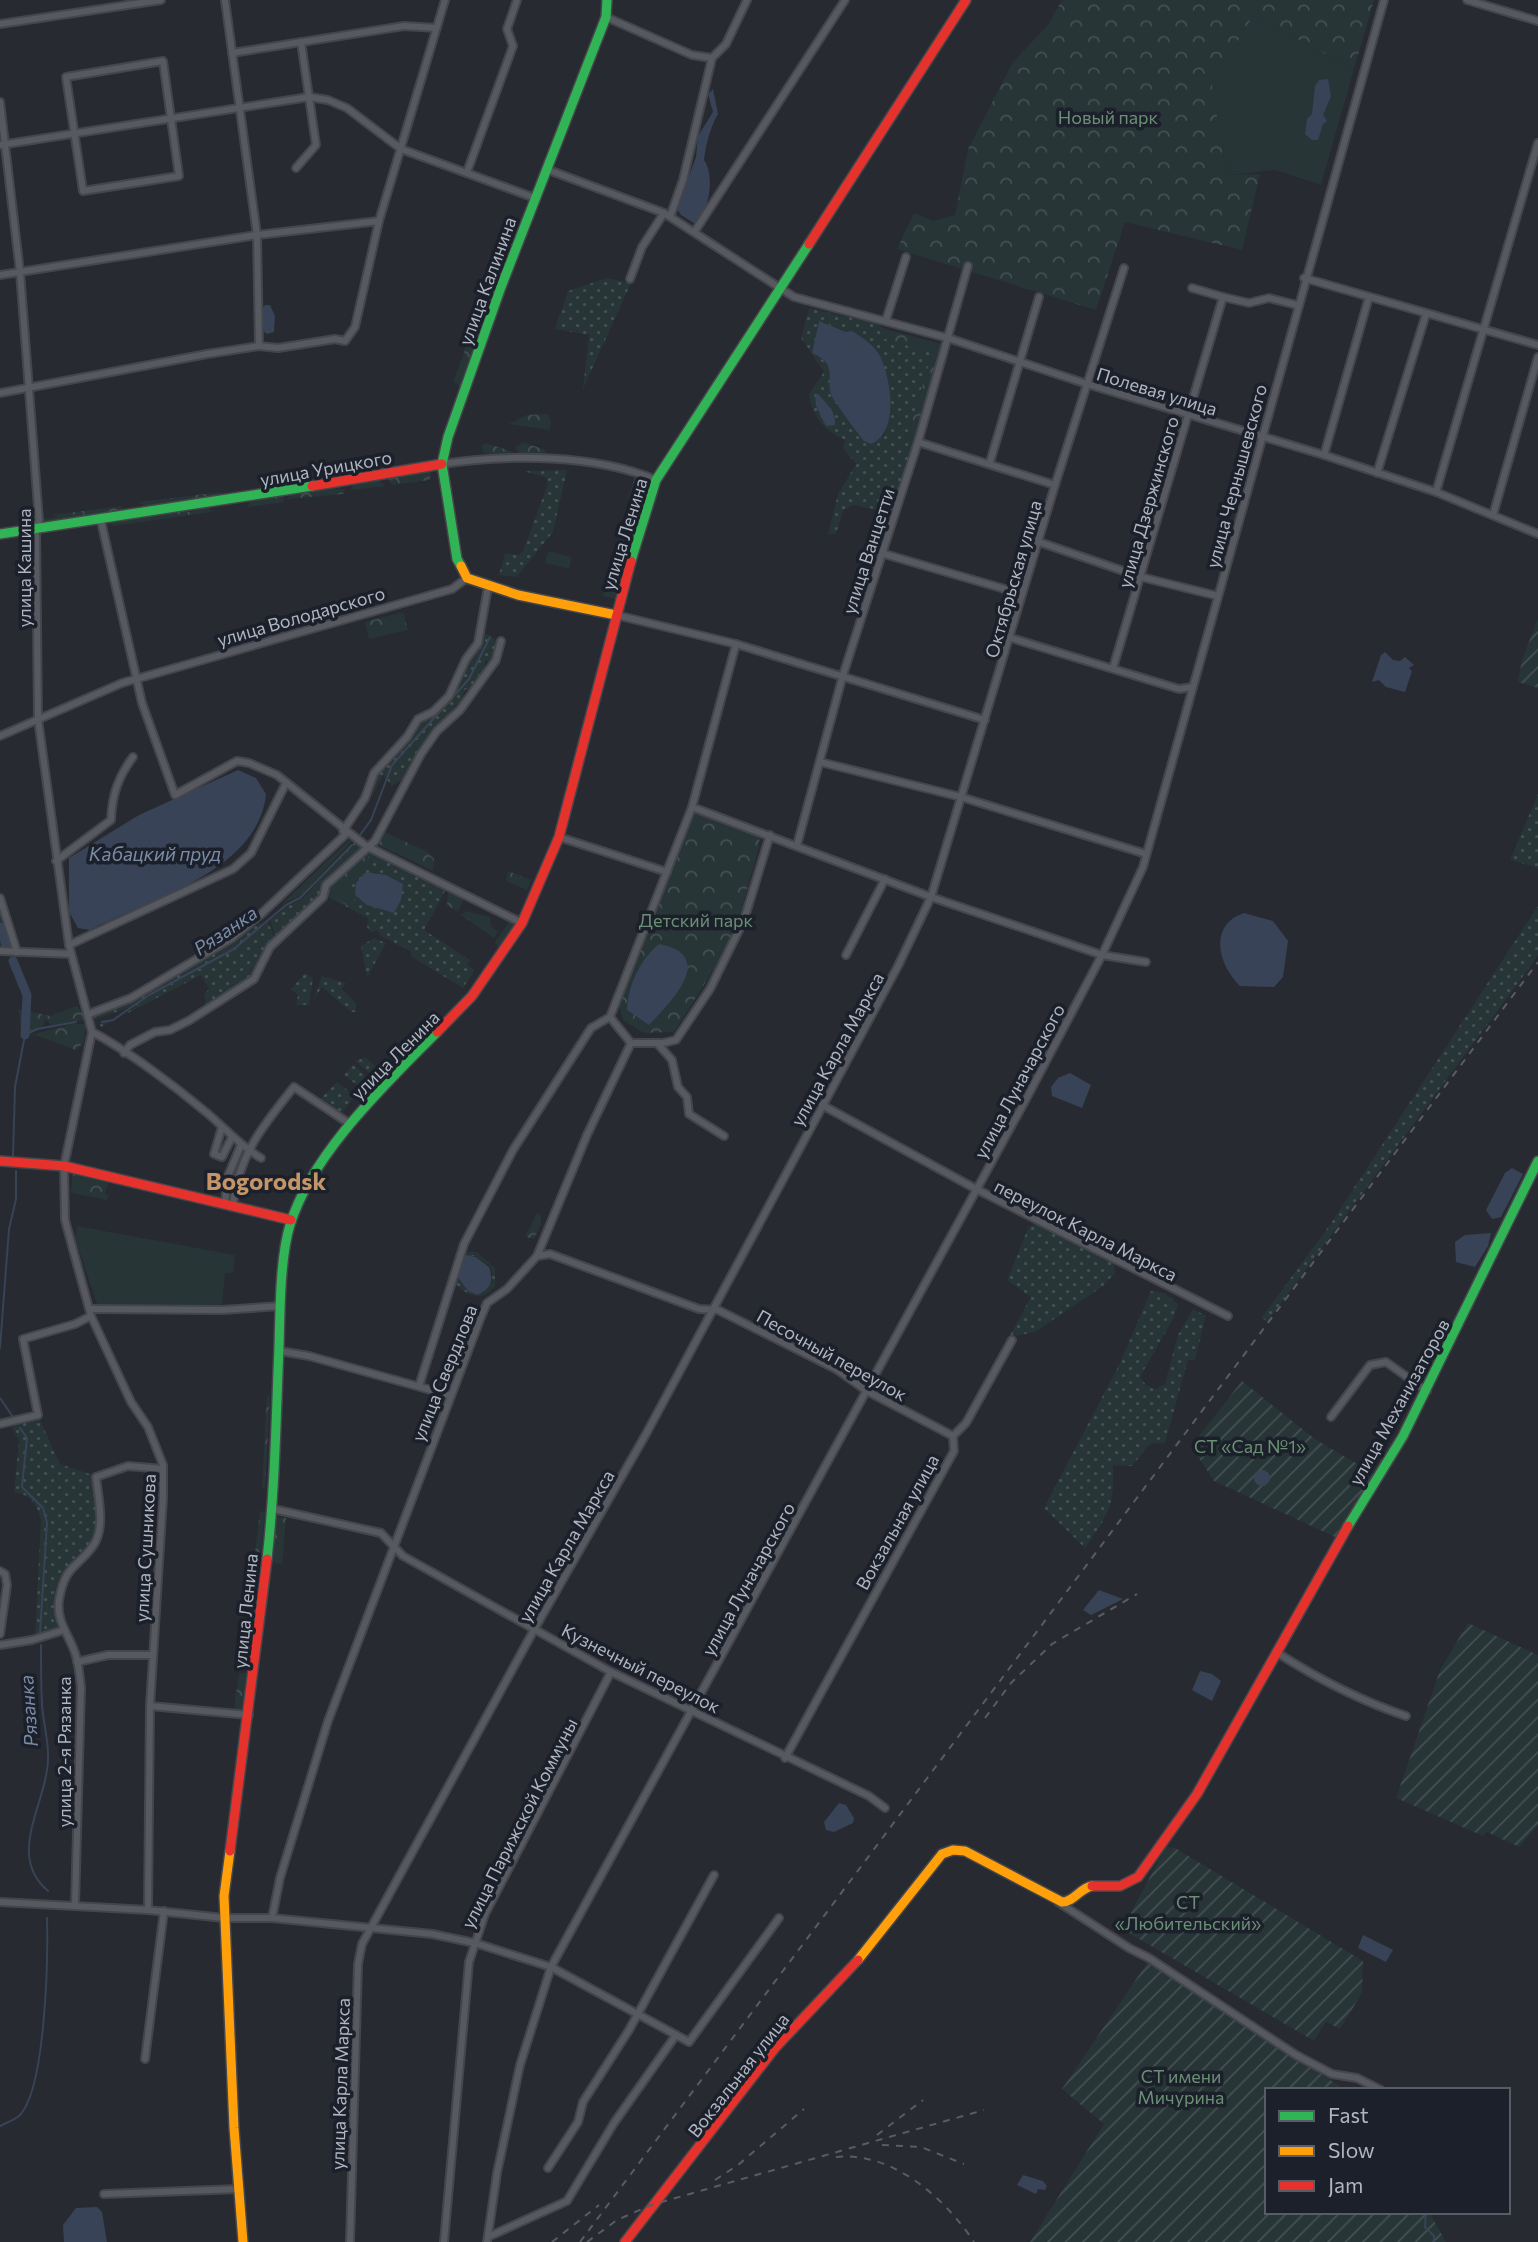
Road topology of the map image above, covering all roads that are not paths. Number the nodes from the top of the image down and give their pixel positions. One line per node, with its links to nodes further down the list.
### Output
1 (161, 0): 13 (street)
2 (225, 0): 16 (street)
3 (445, 0): 14 (street)
4 (517, 0): 28 (street)
5 (607, 0): 11 (street, улица Калинина)
6 (747, 0): 17 (street)
7 (845, 0): 32 (street)
8 (966, 0): 42 (street, улица Ленина)
9 (1384, 0): 39 (street, улица Чернышевского)
10 (1467, 0): 12 (street)
11 (606, 16): 17 (street); 27 (street, улица Калинина)
12 (1538, 21)
13 (0, 24)
14 (436, 28): 15 (street); 25 (street)
15 (301, 42): 16 (street); 18 (street)
16 (232, 53): 20 (street)
17 (712, 58): 30 (street)
18 (309, 97): 20 (street); 25 (street); 26 (street)
19 (0, 102): 24 (street, улица Кашина)
20 (240, 109): 21 (street); 33 (street)
21 (171, 119): 22 (street); 22 (street); 22 (street)
22 (73, 135): 24 (street)
23 (1538, 143): 49 (street)
24 (3, 144): 37 (street, улица Кашина)
25 (401, 149): 28 (street); 31 (street)
26 (296, 168)
27 (546, 169): 29 (street, улица Калинина); 30 (street, Полевая улица)
28 (467, 172): 29 (street)
29 (535, 198): 63 (street, улица Калинина)
30 (667, 215): 32 (street, Полевая улица); 40 (street)
31 (379, 221): 33 (street); 52 (street)
32 (695, 231): 42 (street, Полевая улица)
33 (257, 234): 37 (street); 52 (street)
34 (906, 257): 48 (street)
35 (968, 266): 50 (street, улица Ванцетти)
36 (1124, 268): 55 (street, Октябрьская улица)
37 (20, 272): 38 (street); 56 (street, улица Кашина)
38 (0, 275)
39 (1304, 278): 45 (street); 46 (street, улица Чернышевского)
40 (630, 279)
41 (1192, 288): 44 (street)
42 (781, 289): 48 (street, Полевая улица); 65 (street, улица Ленина)
43 (1039, 297): 54 (street)
44 (1223, 297): 46 (street); 58 (street, улица Дзержинского)
45 (1369, 297): 47 (street); 61 (street)
46 (1297, 305): 59 (street, улица Чернышевского)
47 (1426, 314): 49 (street); 64 (street)
48 (886, 320): 50 (street, Полевая улица)
49 (1483, 327): 51 (street); 67 (street)
50 (948, 338): 54 (street, Полевая улица); 60 (street, улица Ванцетти)
51 (1538, 345)
52 (259, 346): 56 (street)
53 (1538, 356): 68 (street)
54 (1018, 360): 55 (street, Полевая улица); 62 (street)
55 (1087, 384): 58 (street, Полевая улица); 66 (street, Октябрьская улица)
56 (30, 388): 57 (street); 70 (street, улица Кашина)
57 (0, 393)
58 (1188, 415): 59 (street, Полевая улица); 75 (street, улица Дзержинского)
59 (1262, 436): 61 (street, Полевая улица); 79 (street, улица Чернышевского)
60 (918, 442): 62 (street); 74 (street, улица Ванцетти)
61 (1324, 454): 64 (street, Полевая улица)
62 (990, 462): 66 (street)
63 (442, 464): 65 (street, улица Урицкого); 69 (street, улица Урицкого); 76 (street, улица Калинина)
64 (1377, 473): 67 (street, Полевая улица)
65 (656, 480): 80 (street, улица Ленина)
66 (1055, 485): 73 (street, Октябрьская улица)
67 (1436, 492): 68 (street, Полевая улица)
68 (1493, 515): 72 (street, Полевая улица)
69 (101, 521): 70 (street, улица Урицкого); 86 (street)
70 (36, 527): 71 (street, улица Урицкого); 88 (street, улица Кашина)
71 (0, 534)
72 (1538, 534)
73 (1039, 541): 75 (street); 78 (street, Октябрьская улица)
74 (881, 553): 78 (street); 85 (street, улица Ванцетти)
75 (1141, 577): 79 (street); 84 (street, улица Дзержинского)
76 (467, 578): 77 (street); 86 (street, улица Володарского)
77 (488, 587): 80 (street); 96 (street)
78 (1022, 594): 81 (street, Октябрьская улица)
79 (1218, 596): 87 (street, улица Чернышевского)
80 (616, 615): 83 (street); 98 (street, улица Ленина)
81 (1011, 638): 84 (street); 89 (street, Октябрьская улица)
82 (501, 641): 100 (street)
83 (736, 645): 85 (street); 95 (street)
84 (1113, 668): 87 (street)
85 (844, 675): 89 (street); 92 (street, улица Ванцетти)
86 (138, 679): 88 (street, улица Володарского); 93 (street)
87 (1192, 687): 101 (street, улица Чернышевского)
88 (38, 719): 90 (street, улица Володарского); 102 (street, улица Кашина)
89 (985, 720): 94 (street, Октябрьская улица)
90 (0, 737)
91 (133, 757): 102 (street)
92 (820, 762): 94 (street); 99 (street, улица Ванцетти)
93 (286, 783): 96 (street); 108 (street)
94 (961, 796): 101 (street); 105 (street, Октябрьская улица)
95 (692, 807): 97 (street); 103 (street)
96 (345, 832): 100 (street); 115 (street)
97 (770, 835): 99 (street); 119 (street)
98 (559, 837): 103 (street); 107 (street, улица Ленина)
99 (797, 845): 104 (street)
100 (366, 846): 107 (street); 120 (street)
101 (1146, 854): 113 (street, улица Чернышевского)
102 (56, 861): 108 (street, улица Кашина)
103 (667, 872): 116 (street)
104 (885, 878): 105 (street); 112 (street)
105 (931, 897): 113 (street); 121 (street, улица Карла Маркса)
106 (0, 898): 110 (street)
107 (523, 923): 122 (street, улица Ленина)
108 (69, 945): 111 (street, улица Кашина)
109 (0, 951): 110 (street)
110 (17, 952): 111 (street)
111 (71, 954): 115 (street, улица Кашина)
112 (846, 955)
113 (1102, 955): 114 (street); 132 (street, улица Луначарского)
114 (1146, 962)
115 (89, 1014): 117 (street, улица Кашина)
116 (610, 1017): 118 (street); 142 (street)
117 (92, 1032): 120 (street); 131 (street, улица Сушникова)
118 (631, 1043): 119 (street); 135 (street, улица Свердлова)
119 (657, 1044): 124 (street)
120 (124, 1053): 123 (street)
121 (822, 1105): 132 (street, переулок Карла Маркса); 137 (street, улица Карла Маркса)
122 (350, 1124): 127 (street); 134 (street, улица Ленина)
123 (222, 1127): 125 (street); 125 (street)
124 (724, 1136)
125 (232, 1137): 126 (street)
126 (241, 1144): 127 (street); 133 (street)
127 (248, 1150): 128 (street); 133 (street)
128 (261, 1158)
129 (0, 1161): 131 (street)
130 (1538, 1161): 144 (street, улица Механизаторов)
131 (64, 1166): 133 (street); 138 (street, улица Сушникова)
132 (976, 1189): 139 (street, переулок Карла Маркса); 143 (street, улица Луначарского)
133 (229, 1204): 134 (street)
134 (291, 1220): 136 (street, улица Ленина)
135 (537, 1255): 137 (street, Песочный переулок); 145 (street, улица Свердлова)
136 (280, 1306): 138 (street); 141 (street, улица Ленина)
137 (709, 1311): 143 (street, Песочный переулок); 153 (street, улица Карла Маркса)
138 (91, 1312): 147 (street); 149 (street, улица Сушникова)
139 (1228, 1316)
140 (1012, 1340): 148 (street, Вокзальная улица)
141 (280, 1350): 142 (street); 150 (street, улица Ленина)
142 (419, 1386): 145 (street)
143 (867, 1391): 148 (street, Песочный переулок); 162 (street, улица Луначарского)
144 (1427, 1391): 146 (street); 157 (street, улица Механизаторов)
145 (449, 1395): 151 (street, улица Свердлова)
146 (1331, 1418)
147 (0, 1424)
148 (953, 1436): 165 (street, Вокзальная улица)
149 (163, 1469): 154 (street, улица 2-я Рязанка); 158 (street, улица Сушникова)
150 (273, 1509): 151 (street, Кузнечный переулок); 163 (street, улица Ленина)
151 (393, 1546): 153 (street, Кузнечный переулок); 174 (street, улица Свердлова)
152 (0, 1571): 155 (street)
153 (535, 1628): 160 (street, Кузнечный переулок); 176 (street, улица Карла Маркса)
154 (64, 1630): 156 (street); 159 (street, улица 2-я Рязанка)
155 (0, 1634)
156 (0, 1645)
157 (1276, 1652): 164 (street); 168 (street, улица Механизаторов)
158 (153, 1655): 159 (street); 161 (street, улица Сушникова)
159 (77, 1662): 170 (street, улица 2-я Рязанка)
160 (611, 1672): 162 (street, Кузнечный переулок); 177 (street, улица Парижской Коммуны)
161 (150, 1706): 163 (street); 171 (street, улица Сушникова)
162 (692, 1710): 165 (street, Кузнечный переулок); 178 (street, улица Луначарского)
163 (249, 1715): 173 (street, улица Ленина)
164 (1406, 1716)
165 (785, 1758): 166 (street, Кузнечный переулок)
166 (885, 1808)
167 (714, 1875): 179 (street)
168 (1056, 1901): 182 (street); 190 (street, Вокзальная улица)
169 (0, 1902): 170 (street)
170 (75, 1905): 171 (street)
171 (148, 1910): 172 (street)
172 (164, 1911): 173 (street); 181 (street)
173 (224, 1918): 174 (street); 184 (street, улица Ленина)
174 (272, 1918): 176 (street)
175 (779, 1918): 180 (street)
176 (372, 1926): 177 (street); 188 (street, улица Карла Маркса)
177 (475, 1943): 178 (street); 189 (street, улица Парижской Коммуны)
178 (551, 1967): 179 (street); 186 (street, улица Луначарского)
179 (636, 2016): 180 (street); 183 (street)
180 (673, 2033): 186 (street)
181 (145, 2059)
182 (1377, 2088)
183 (548, 2168)
184 (239, 2189): 185 (street); 187 (street, улица Ленина)
185 (104, 2194)
186 (488, 2239)
187 (243, 2242)
188 (350, 2242)
189 (443, 2242)
190 (625, 2242)

